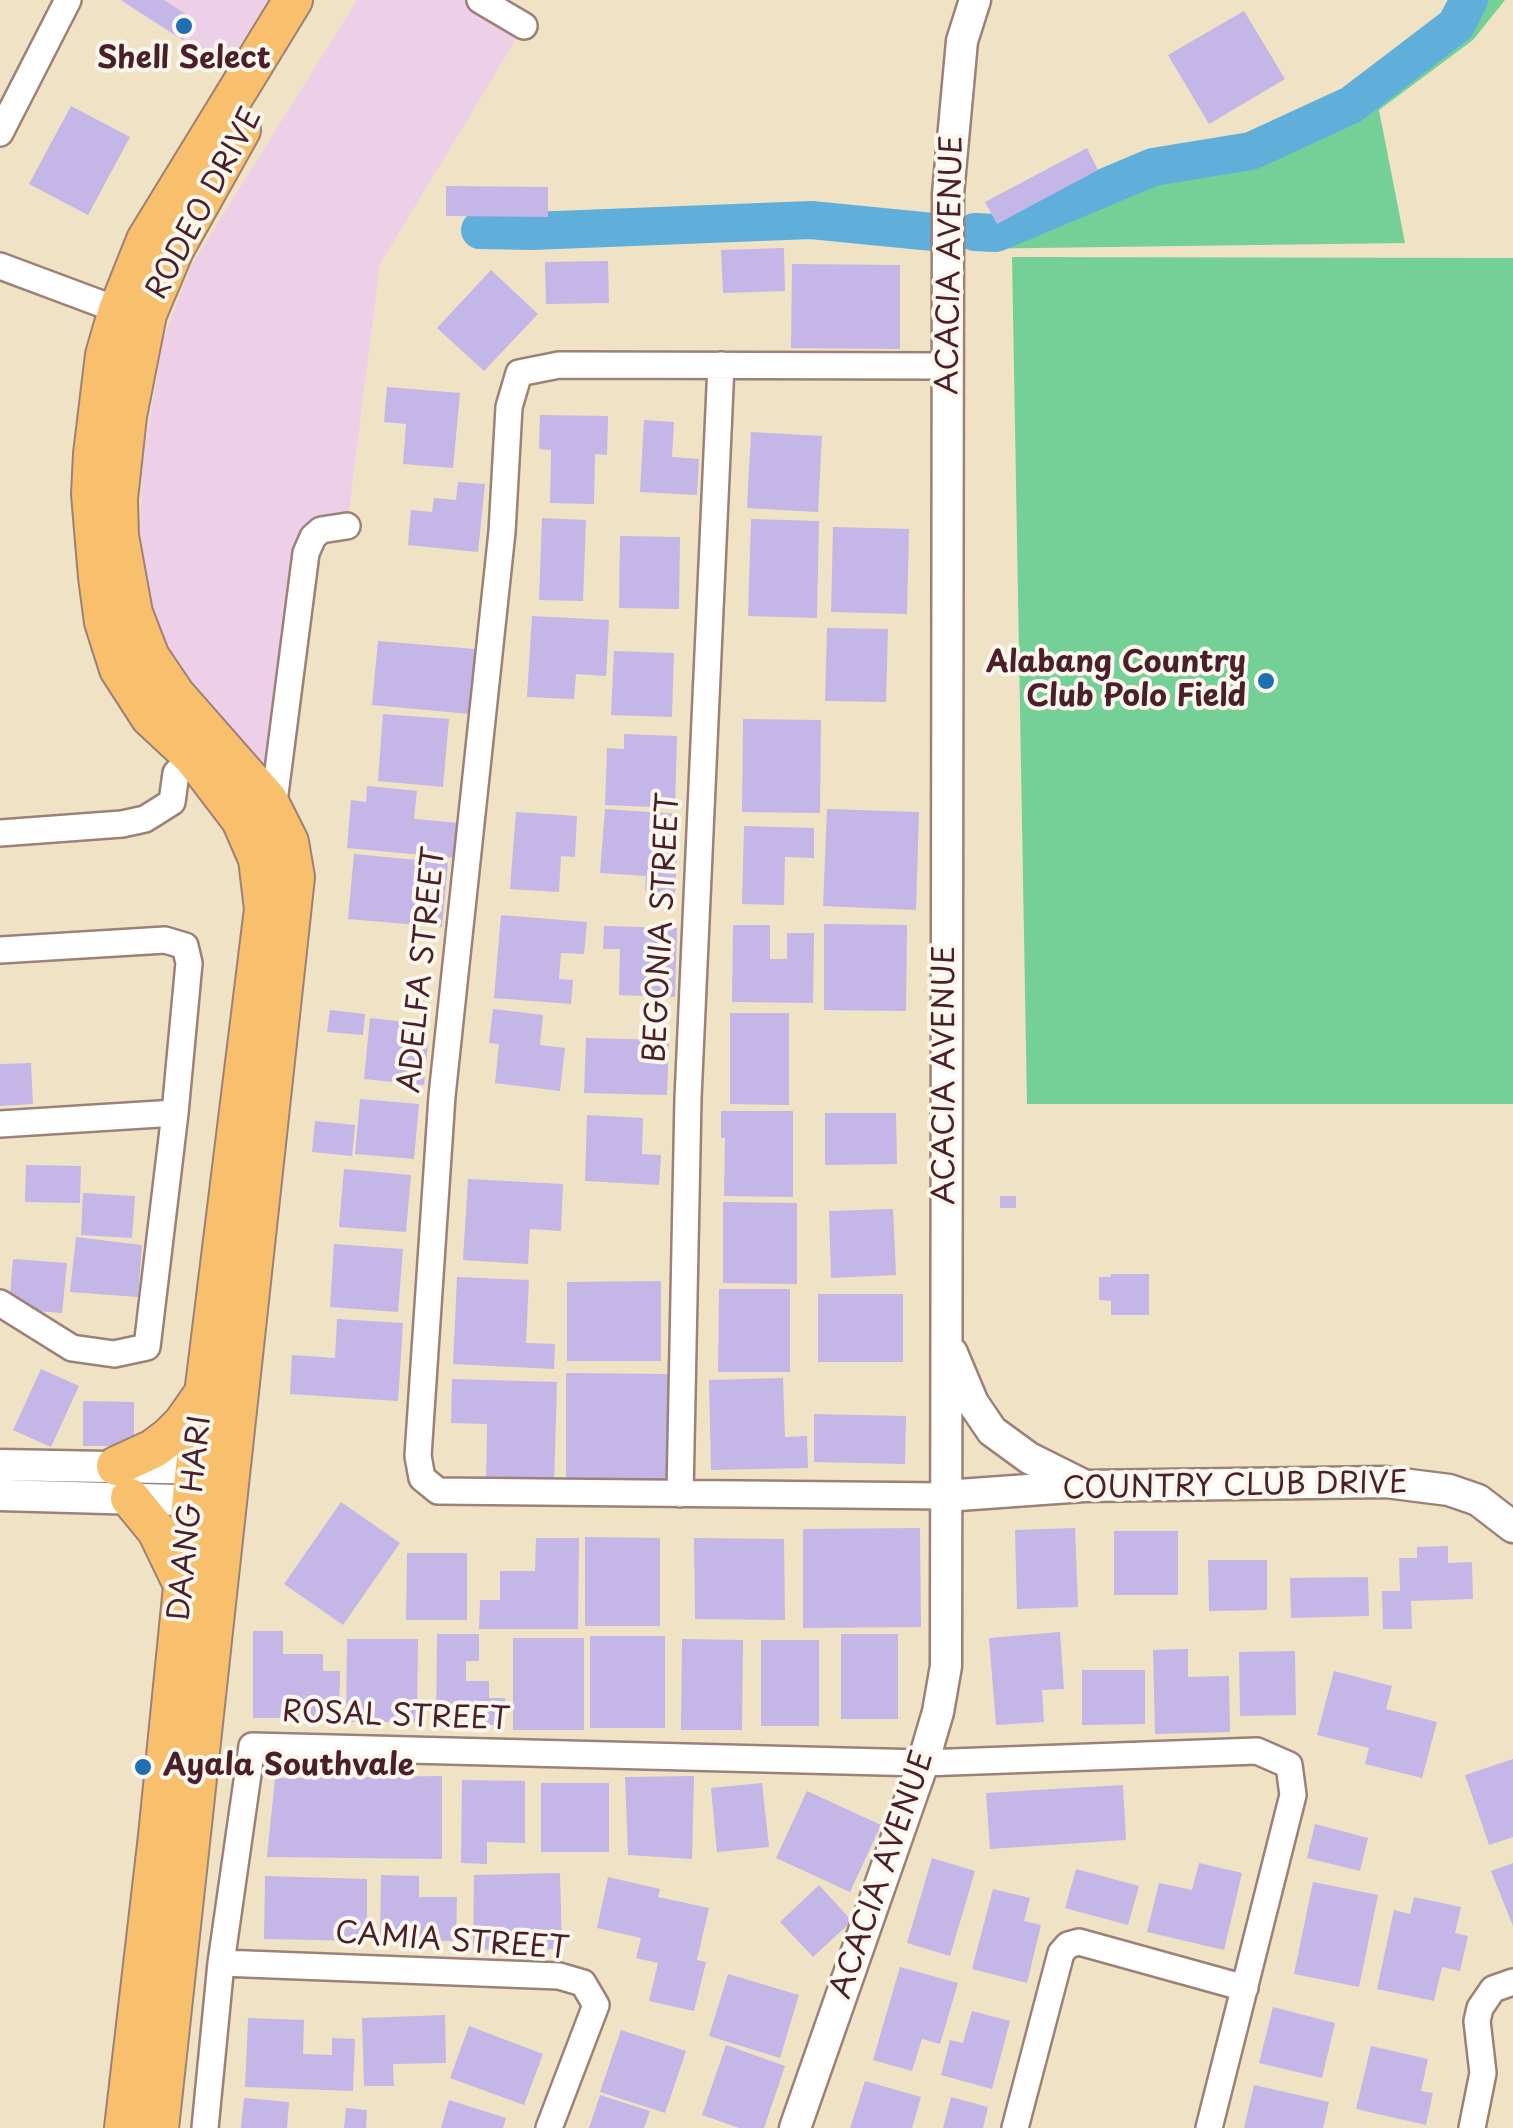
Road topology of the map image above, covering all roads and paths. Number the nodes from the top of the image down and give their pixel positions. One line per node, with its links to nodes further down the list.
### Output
1 (68, 0): 7 (street)
2 (293, 0): 9 (main road, RODEO DRIVE)
3 (321, 0): 9 (main road, RODEO DRIVE)
4 (480, 0): 6 (street)
5 (976, 0): 11 (street, ACACIA AVENUE)
6 (524, 26)
7 (0, 133)
8 (0, 266): 9 (street)
9 (132, 312): 13 (main road, RODEO DRIVE)
10 (721, 365): 11 (street, ADELFA STREET); 27 (street, BEGONIA STREET); 27 (street, ADELFA STREET)
11 (948, 366): 21 (street, ACACIA AVENUE)
12 (346, 526): 14 (street)
13 (203, 746): 14 (main road, RODEO DRIVE); 14 (main road, RODEO DRIVE); 15 (street)
14 (282, 832): 16 (main road, RODEO DRIVE)
15 (0, 833)
16 (277, 909): 22 (main road, DAANG HARI); 25 (main road, DAANG HARI)
17 (0, 950): 18 (street)
18 (175, 1113): 19 (street); 20 (street)
19 (0, 1124)
20 (0, 1303)
21 (946, 1336): 26 (street); 29 (street, ACACIA AVENUE)
22 (205, 1390): 24 (main road); 25 (main road, DAANG HARI)
23 (0, 1465): 24 (street)
24 (123, 1482): 25 (street); 28 (street); 31 (main road)
25 (210, 1484): 31 (main road, DAANG HARI); 37 (main road, DAANG HARI)
26 (1084, 1486): 29 (street, COUNTRY CLUB DRIVE); 30 (street, COUNTRY CLUB DRIVE)
27 (680, 1494): 29 (street, ADELFA STREET)
28 (0, 1495)
29 (946, 1496): 32 (street, ACACIA AVENUE)
30 (1513, 1527)
31 (184, 1588): 36 (main road, DAANG HARI)
32 (923, 1763): 33 (street, ROSAL STREET); 35 (street); 40 (street, ACACIA AVENUE)
33 (221, 1963): 38 (street, ROSAL STREET); 39 (street, CAMIA STREET)
34 (1513, 1982): 43 (street)
35 (1245, 1988): 41 (street); 42 (street)
36 (124, 2128)
37 (159, 2128)
38 (205, 2128)
39 (549, 2128)
40 (795, 2128)
41 (1016, 2128)
42 (1209, 2128)
43 (1472, 2128)

